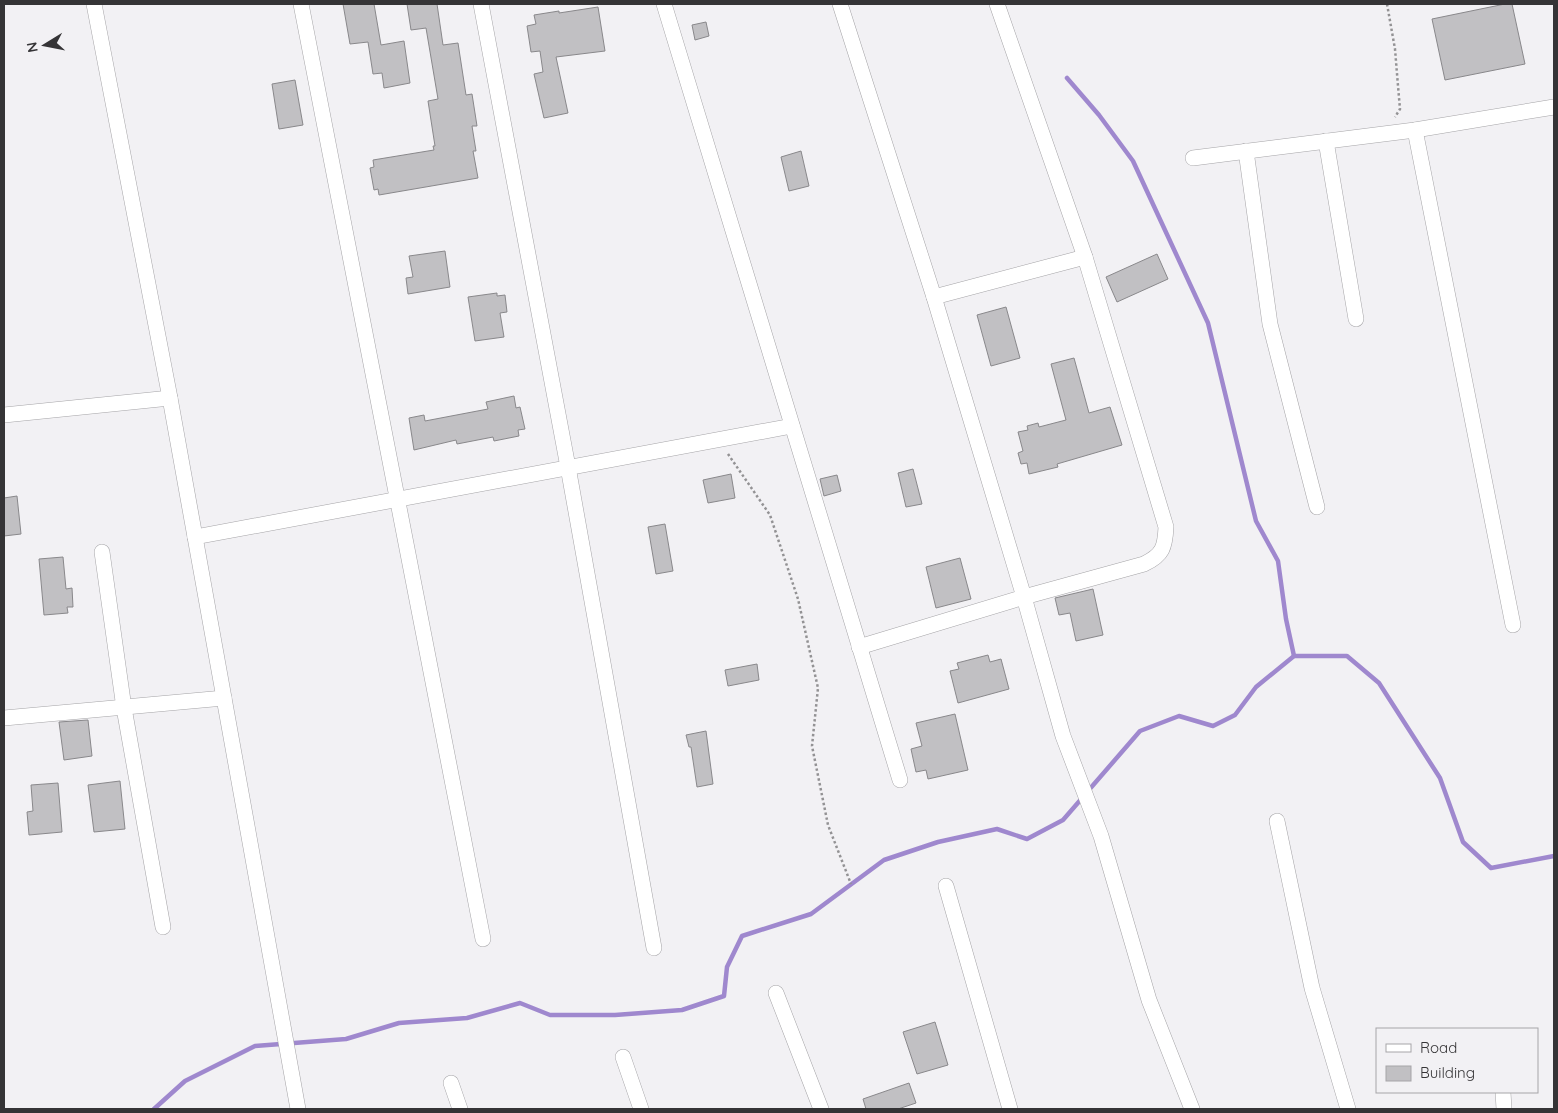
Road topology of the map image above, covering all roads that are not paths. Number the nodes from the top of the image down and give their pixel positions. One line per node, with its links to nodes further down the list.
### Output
1 (94, 4): 15 (street)
2 (301, 4): 19 (street)
3 (482, 4): 18 (street)
4 (664, 4): 17 (street)
5 (840, 4): 13 (street)
6 (997, 4): 12 (street)
7 (1554, 107): 8 (street)
8 (1415, 130): 9 (street); 24 (street)
9 (1326, 141): 10 (street); 14 (street)
10 (1246, 151): 11 (street); 20 (street)
11 (1193, 158)
12 (1085, 257): 13 (street); 23 (street)
13 (934, 297): 23 (street)
14 (1356, 319)
15 (170, 398): 16 (street); 21 (street)
16 (4, 415)
17 (792, 426): 18 (street); 25 (street)
18 (568, 467): 19 (street); 34 (street)
19 (398, 499): 21 (street); 33 (street)
20 (1317, 507)
21 (195, 537): 26 (street)
22 (102, 552): 27 (street)
23 (1024, 597): 25 (street); 44 (street)
24 (1513, 625)
25 (859, 647): 29 (street)
26 (224, 698): 27 (street); 39 (street)
27 (124, 708): 28 (street); 32 (street)
28 (4, 718)
29 (900, 780)
30 (1277, 821): 45 (street)
31 (946, 886): 43 (street)
32 (163, 927)
33 (483, 939)
34 (654, 948)
35 (776, 993): 42 (street)
36 (623, 1058): 41 (street)
37 (451, 1083): 40 (street)
38 (1503, 1093): 46 (street)
39 (298, 1109)
40 (460, 1109)
41 (641, 1109)
42 (821, 1109)
43 (1010, 1109)
44 (1192, 1109)
45 (1348, 1109)
46 (1504, 1109)

